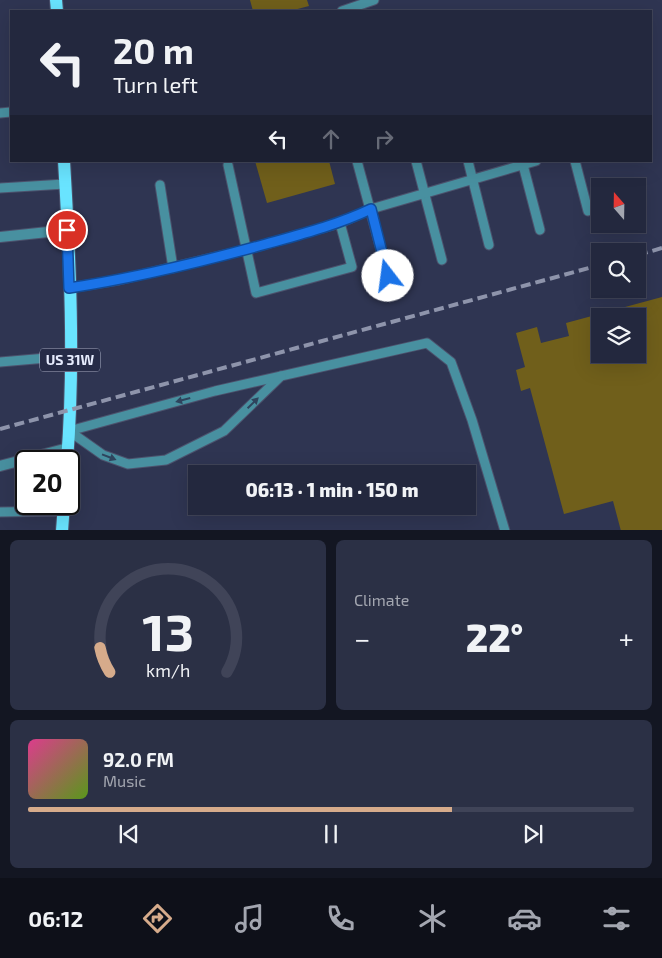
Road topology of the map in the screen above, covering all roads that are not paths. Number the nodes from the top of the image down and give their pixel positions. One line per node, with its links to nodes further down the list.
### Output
1 (374, 0): 2 (lane)
2 (345, 10)
3 (64, 162): 11 (main road, US 31W)
4 (358, 162): 15 (lane)
5 (416, 162): 14 (lane)
6 (468, 162): 10 (lane)
7 (575, 162): 16 (lane)
8 (522, 163): 10 (lane); 19 (lane)
9 (228, 166): 22 (lane)
10 (472, 179): 14 (lane); 21 (lane)
11 (65, 184): 13 (lane); 18 (main road, US 31W)
12 (160, 185): 24 (lane)
13 (0, 188)
14 (424, 193): 15 (lane); 23 (lane)
15 (371, 209): 17 (lane); 25 (lane)
16 (588, 211)
17 (340, 223): 22 (lane); 22 (lane)
18 (67, 230): 20 (street); 26 (main road, US 31W)
19 (540, 230)
20 (0, 237)
21 (490, 245)
22 (245, 250): 24 (lane)
23 (442, 260)
24 (173, 268): 26 (lane)
25 (388, 276)
26 (69, 288): 27 (main road, US 31W)
27 (70, 356): 28 (lane); 30 (main road, US 31W)
28 (0, 362)
29 (281, 376): 30 (lane, one-way to 30); 30 (lane, one-way to 29); 37 (lane)
30 (69, 431): 31 (main road, US 31W)
31 (68, 448): 32 (street)
32 (0, 466)
33 (15, 511): 34 (lane)
34 (0, 512)
35 (63, 515): 36 (main road)
36 (62, 530)
37 (505, 530)

